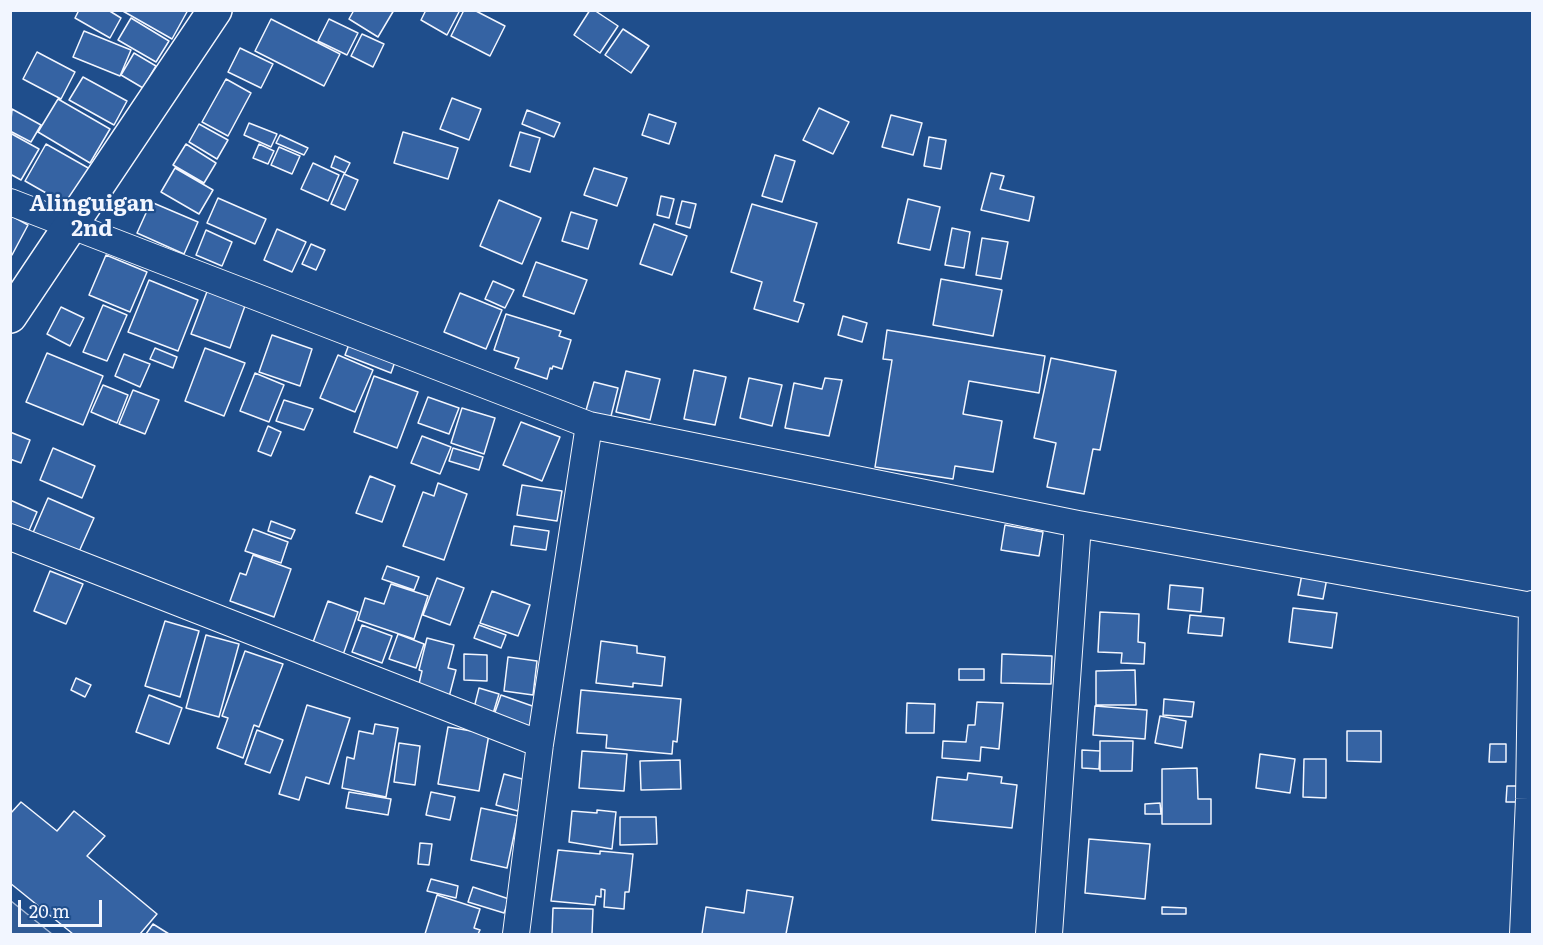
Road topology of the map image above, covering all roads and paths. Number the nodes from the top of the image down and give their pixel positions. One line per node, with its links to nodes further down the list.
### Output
1 (215, 10): 3 (highway)
2 (10, 202): 3 (street)
3 (70, 225): 4 (highway); 5 (street)
4 (10, 316)
5 (589, 425): 6 (street); 9 (street)
6 (1078, 524): 8 (street); 12 (street)
7 (10, 537): 9 (street)
8 (1532, 605): 10 (street)
9 (540, 744): 11 (street)
10 (1531, 800): 13 (street)
11 (516, 934)
12 (1049, 934)
13 (1523, 934)

